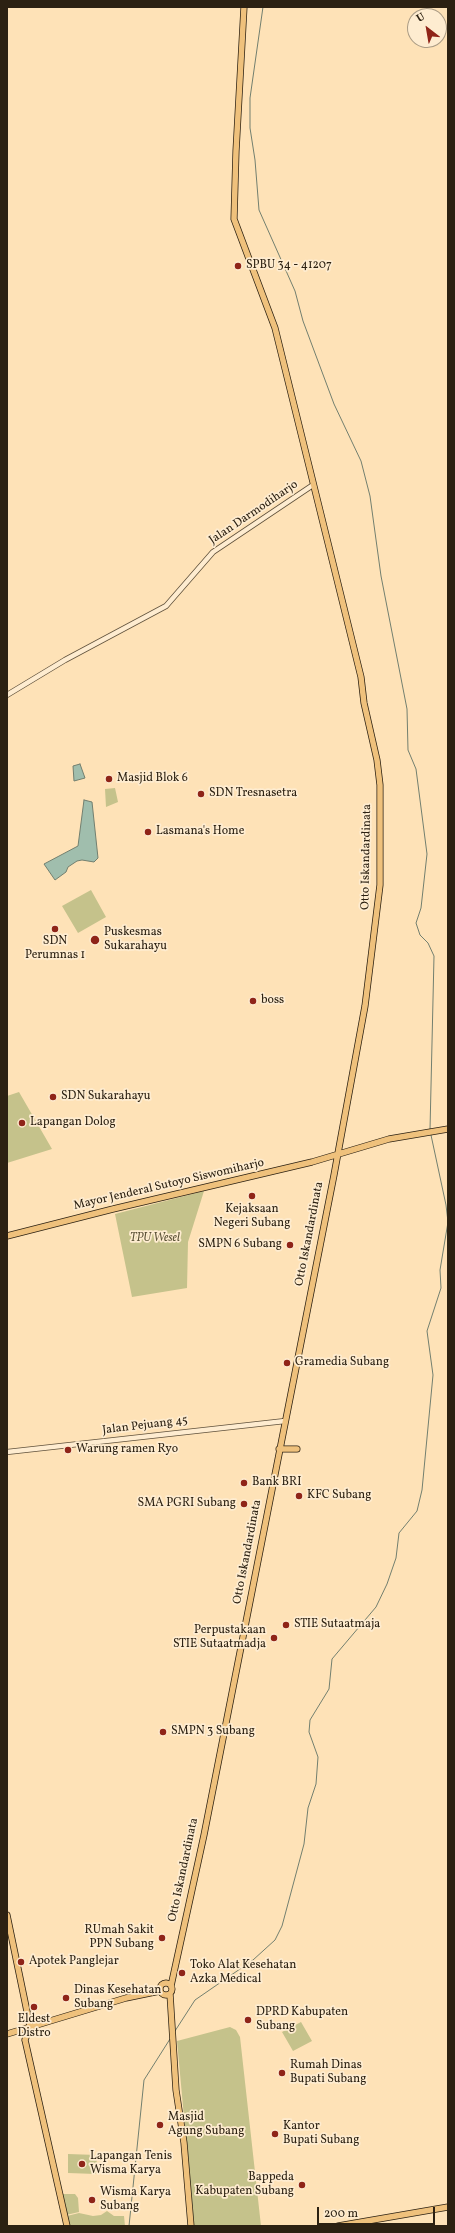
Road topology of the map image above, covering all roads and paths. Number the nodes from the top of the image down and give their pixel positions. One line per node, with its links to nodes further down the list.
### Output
1 (244, 7): 2 (main road, Otto Iskandardinata)
2 (313, 485): 3 (street, Jalan Darmodiharjo); 5 (main road, Otto Iskandardinata)
3 (7, 695)
4 (448, 1129): 5 (main road, Mayor Jenderal Sutoyo Siswomiharjo)
5 (336, 1154): 6 (main road, Mayor Jenderal Sutoyo Siswomiharjo); 7 (main road, Otto Iskandardinata)
6 (7, 1236)
7 (285, 1421): 9 (main road, Otto Iskandardinata); 10 (street, Jalan Pejuang 45)
8 (297, 1449): 9 (main road)
9 (279, 1450): 12 (main road, Otto Iskandardinata)
10 (7, 1452)
11 (7, 1915): 15 (main road)
12 (171, 1986): 13 (main road); 14 (main road)
13 (160, 1991): 14 (main road); 15 (main road)
14 (170, 1994): 21 (main road)
15 (30, 2026): 16 (main road); 18 (main road)
16 (15, 2031): 17 (main road); 18 (main road)
17 (7, 2034)
18 (25, 2040): 20 (main road)
19 (448, 2207): 22 (main road)
20 (67, 2226)
21 (191, 2226)
22 (338, 2226)

